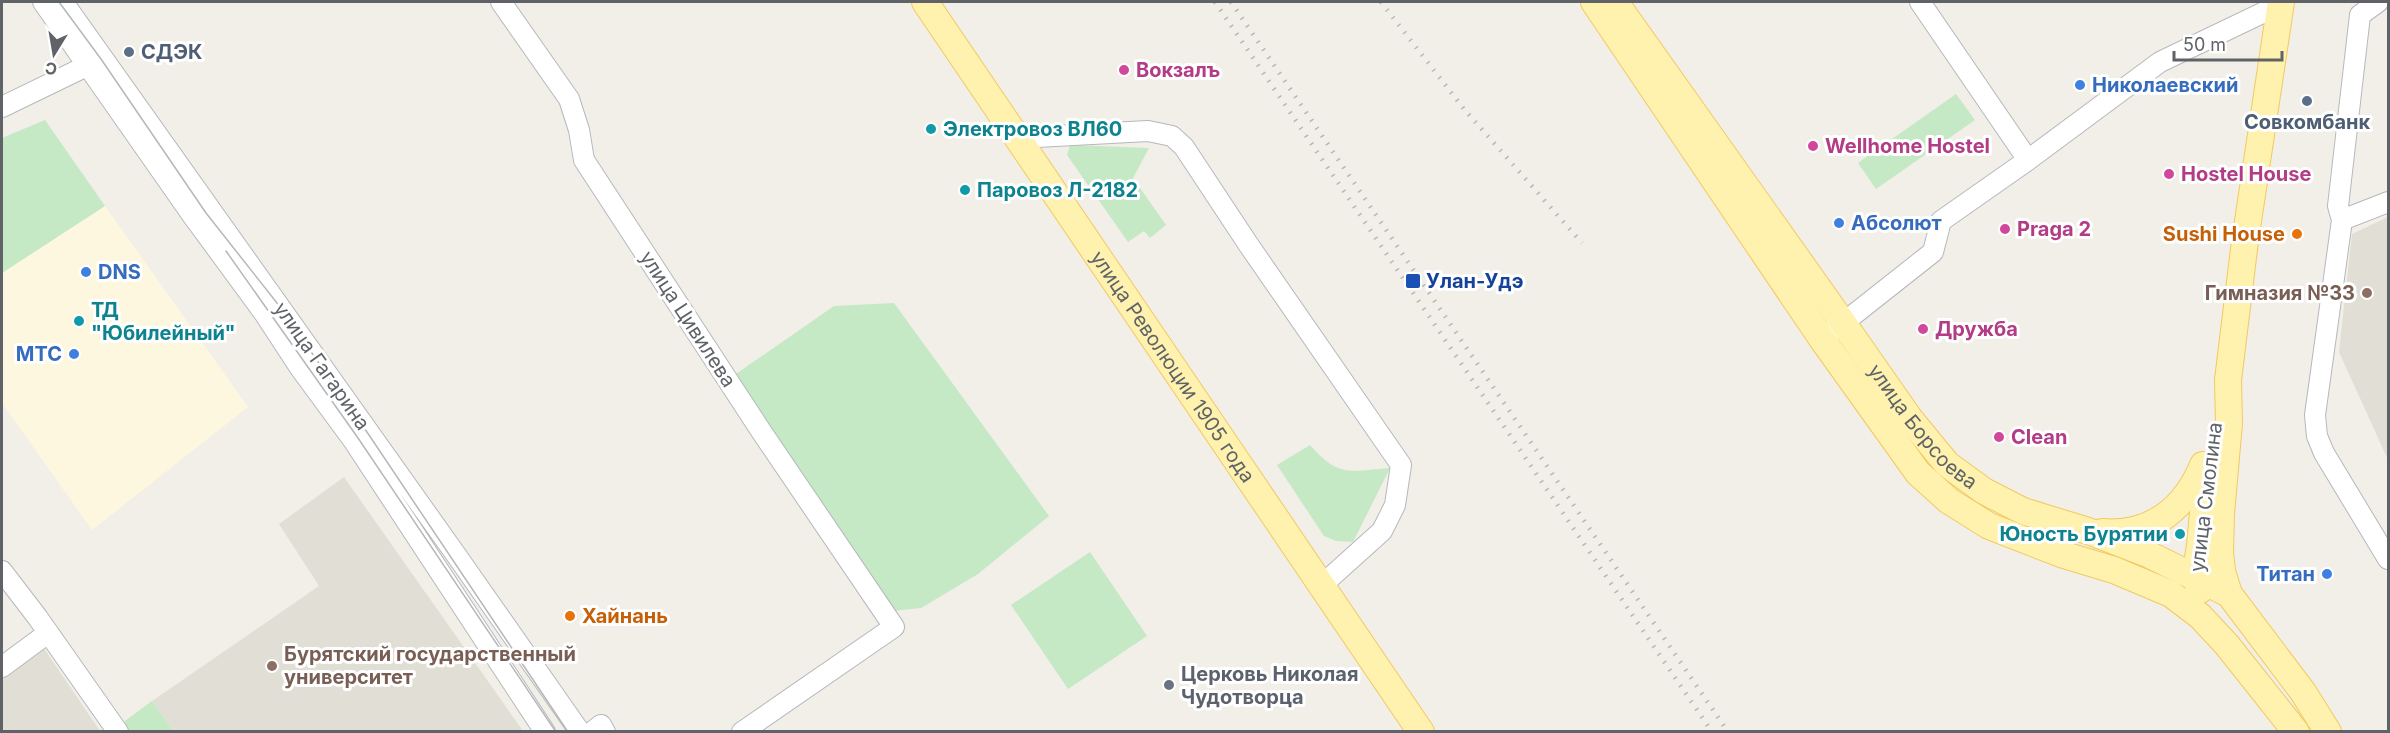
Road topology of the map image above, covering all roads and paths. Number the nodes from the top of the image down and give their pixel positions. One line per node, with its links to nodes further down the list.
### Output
1 (43, 2): 10 (street, улица Гагарина)
2 (63, 2): 10 (street, улица Гагарина)
3 (501, 2): 35 (street, улица Цивилева)
4 (925, 2): 12 (main road, улица Революции 1905 года)
5 (1594, 2): 17 (main road, улица Борсоева)
6 (1615, 2): 16 (main road, улица Борсоева)
7 (1920, 2): 13 (street)
8 (2378, 2): 15 (street)
9 (2275, 4): 13 (street); 18 (main road, улица Смолина); 19 (main road)
10 (96, 61): 11 (street); 31 (street, улица Гагарина); 32 (street, улица Гагарина)
11 (2, 107)
12 (1018, 138): 23 (main road, улица Революции 1905 года); 23 (street)
13 (2028, 160): 16 (street)
14 (2388, 202): 15 (street)
15 (2342, 220): 21 (street)
16 (1843, 323): 17 (street); 20 (main road, улица Борсоева)
17 (1822, 339): 25 (main road, улица Борсоева)
18 (2228, 380): 19 (main road, улица Смолина); 26 (main road, улица Смолина)
19 (2210, 439): 20 (main road); 24 (main road, улица Смолина)
20 (2088, 531): 24 (main road, улица Борсоева)
21 (2388, 559)
22 (2, 571): 27 (street)
23 (1322, 585): 36 (main road, улица Революции 1905 года)
24 (2198, 586): 25 (main road); 26 (main road); 28 (main road, улица Смолина)
25 (2171, 594): 28 (main road, улица Борсоева)
26 (2229, 594): 38 (main road)
27 (43, 626): 29 (street); 30 (street)
28 (2227, 645): 37 (main road, улица Борсоева)
29 (3, 663)
30 (118, 732)
31 (545, 732)
32 (579, 732)
33 (592, 732): 34 (street)
34 (605, 732)
35 (742, 732)
36 (1421, 732)
37 (2296, 732)
38 (2328, 732)

